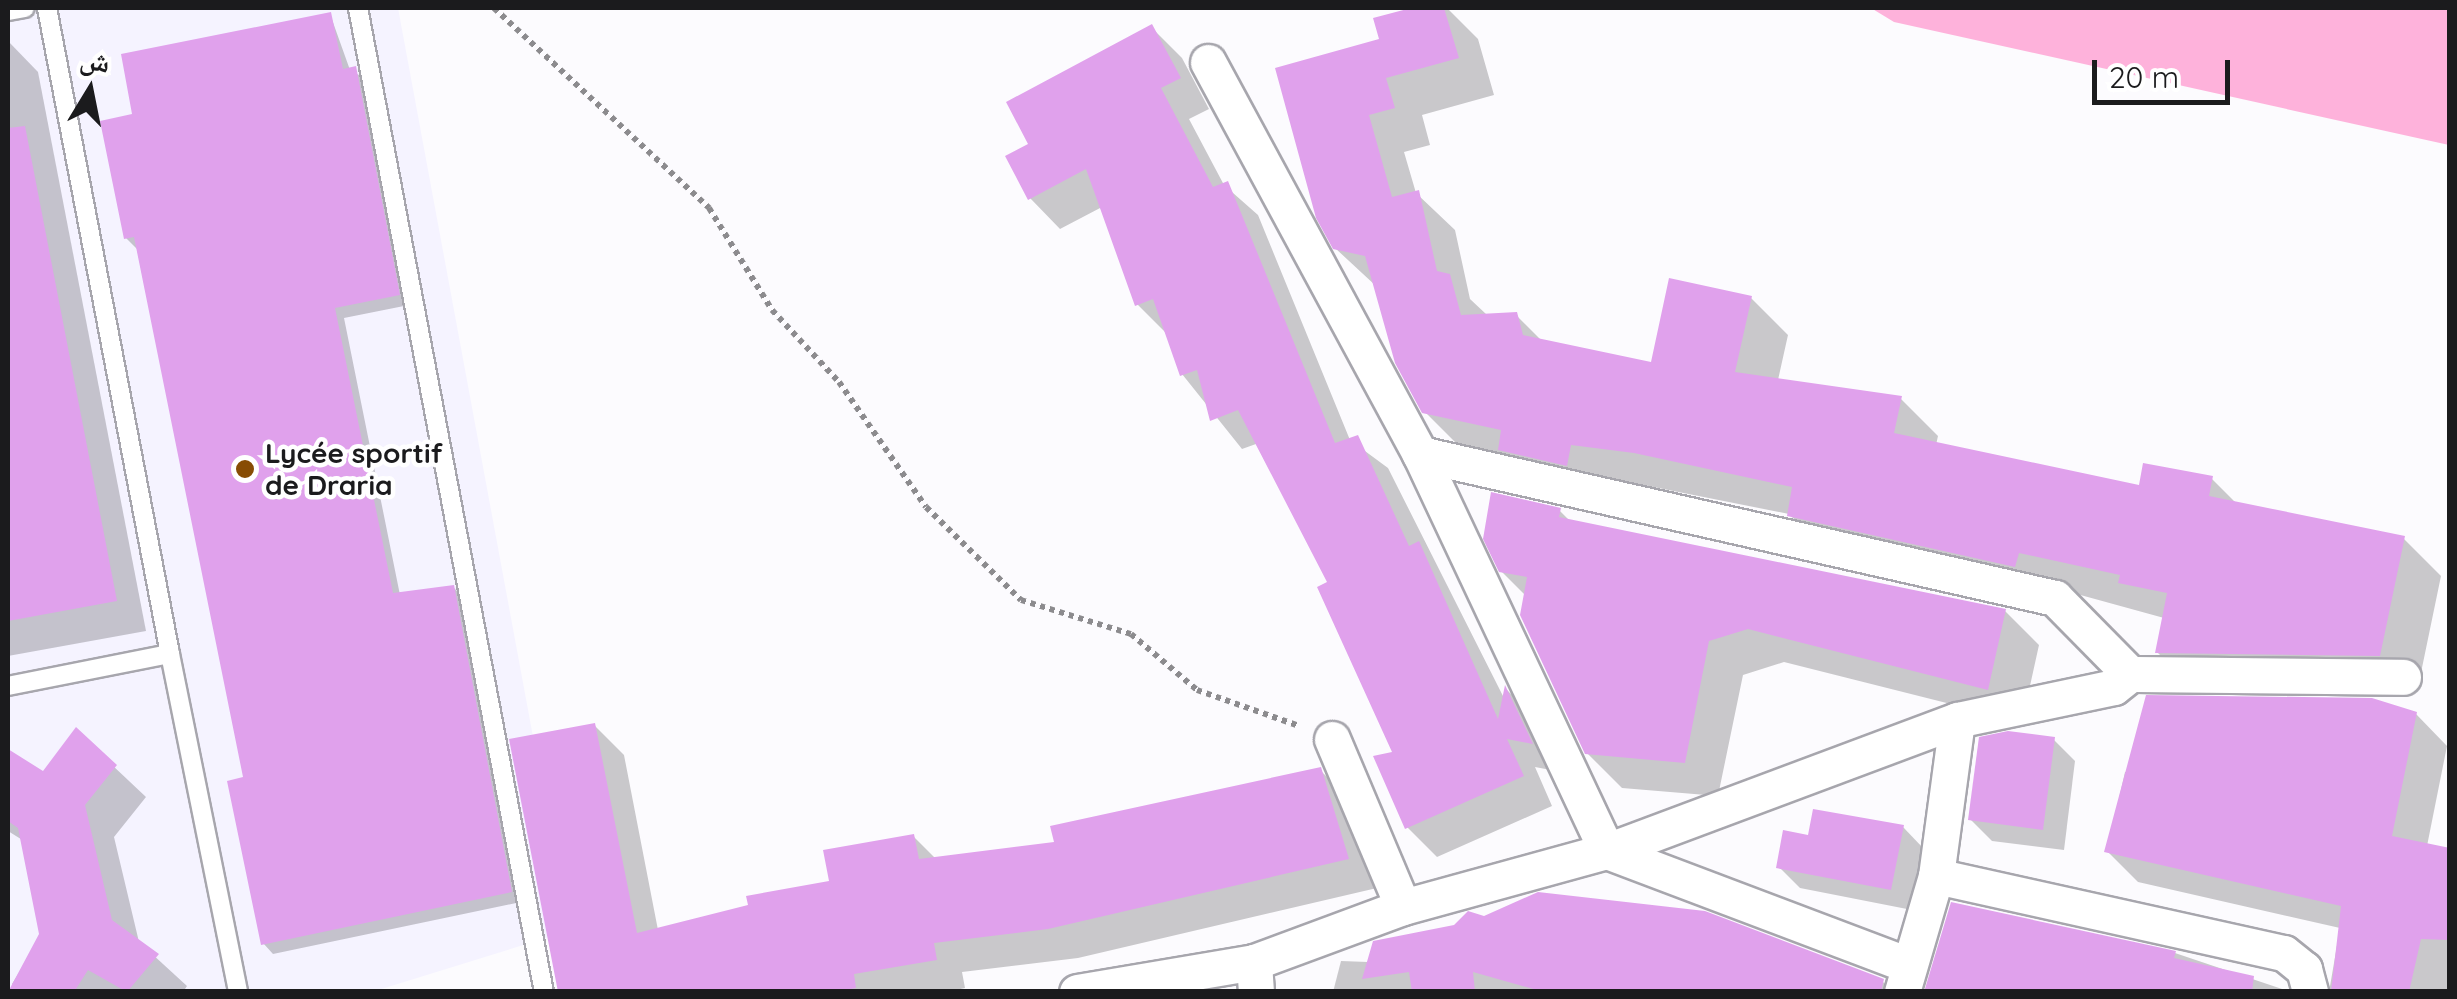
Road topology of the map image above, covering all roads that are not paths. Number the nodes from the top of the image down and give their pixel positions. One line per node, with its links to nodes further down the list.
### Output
1 (25, 8): 4 (lane)
2 (47, 8): 7 (lane)
3 (358, 8): 19 (lane)
4 (8, 11)
5 (1208, 62): 6 (street)
6 (1420, 454): 8 (street); 13 (street)
7 (170, 654): 10 (lane); 18 (lane)
8 (2130, 674): 9 (street); 11 (street)
9 (2403, 677)
10 (8, 686)
11 (1956, 720): 13 (street); 14 (street)
12 (1332, 739): 15 (street)
13 (1607, 851): 15 (street); 17 (street)
14 (1936, 876): 17 (street); 21 (street)
15 (1403, 906): 16 (street)
16 (1255, 977): 20 (street)
17 (1905, 978)
18 (238, 992)
19 (544, 992)
20 (1078, 992)
21 (2310, 992)

